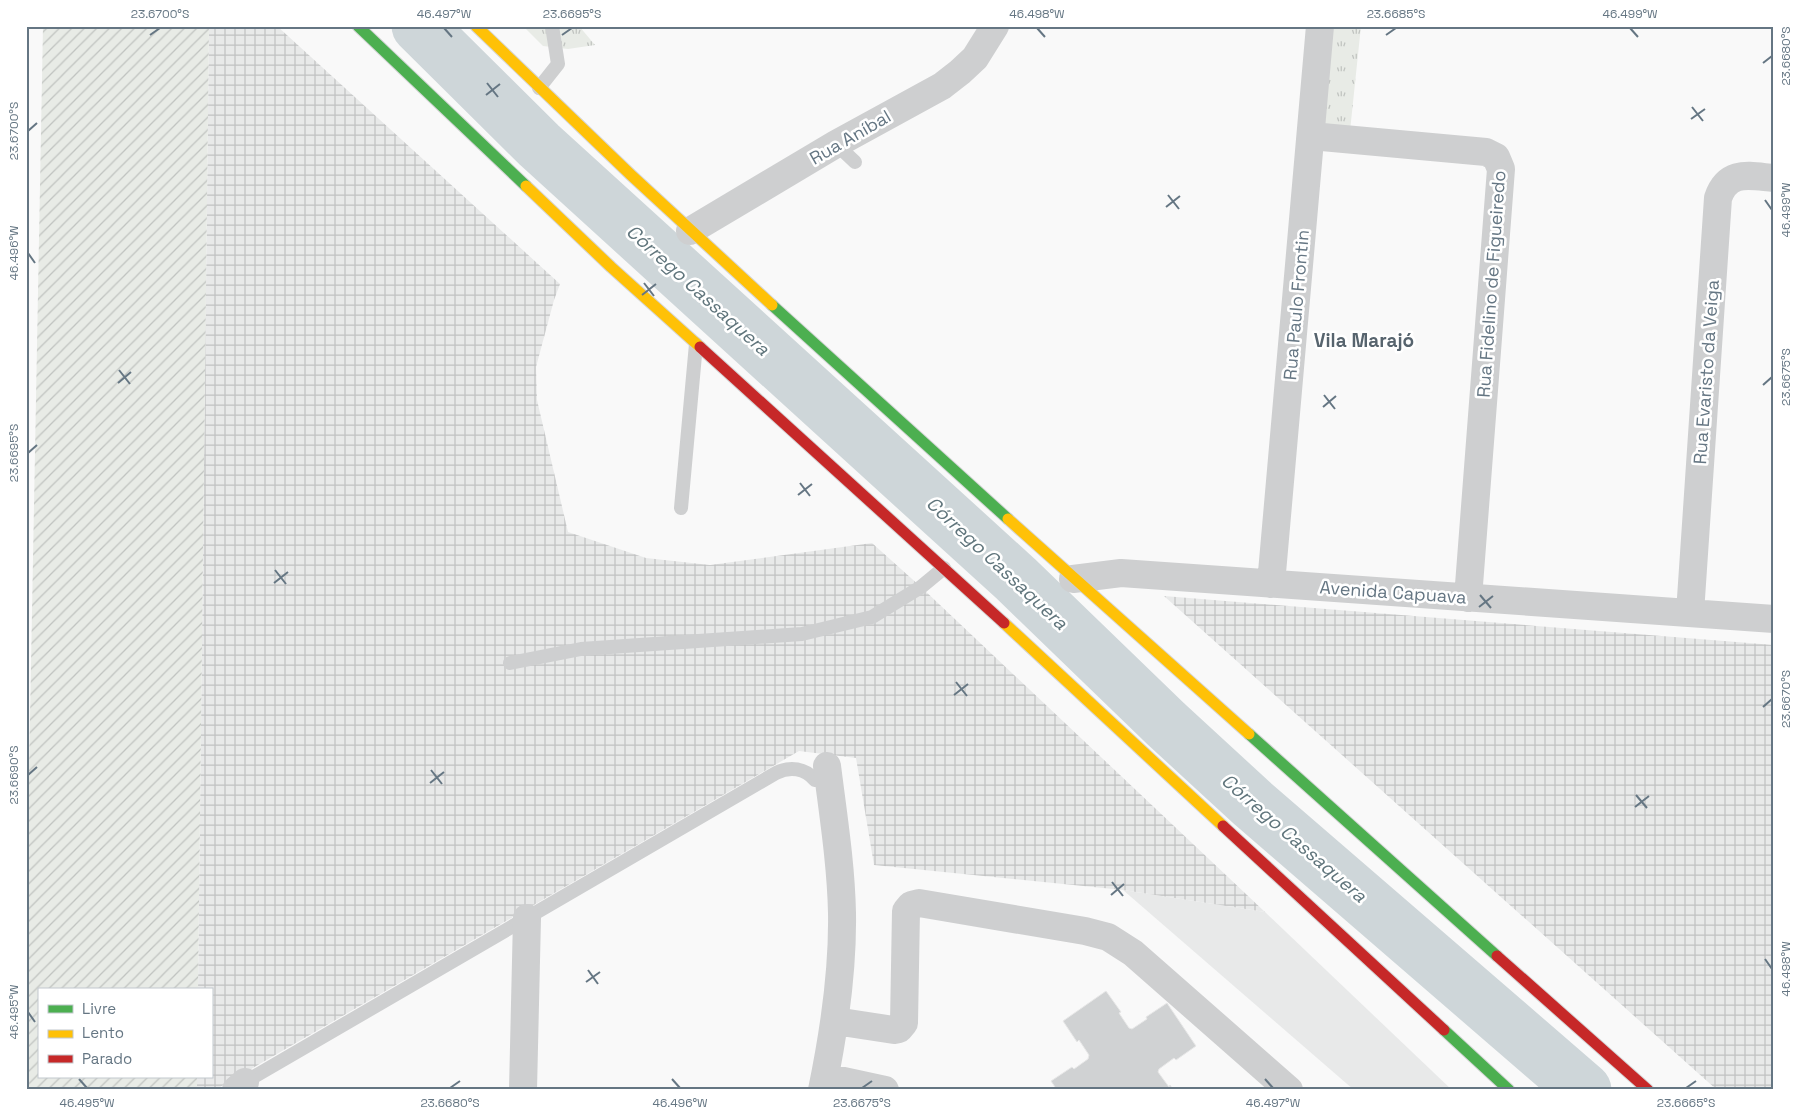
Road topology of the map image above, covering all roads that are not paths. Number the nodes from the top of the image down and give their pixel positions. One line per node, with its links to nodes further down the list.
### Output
1 (358, 26): 10 (main road)
2 (476, 26): 6 (main road)
3 (552, 26): 6 (lane)
4 (995, 26): 9 (street, Rua Aníbal)
5 (1320, 26): 7 (street, Rua Paulo Frontin)
6 (539, 88): 9 (main road)
7 (1311, 136): 14 (street, Rua Paulo Frontin); 15 (street, Rua Fidelino de Figueiredo)
8 (1774, 178): 16 (street, Rua Evaristo da Veiga)
9 (690, 231): 13 (main road)
10 (696, 343): 11 (lane); 12 (main road)
11 (681, 508)
12 (944, 568): 18 (lane); 27 (main road)
13 (1073, 579): 14 (street, Avenida Capuava); 28 (main road)
14 (1271, 584): 15 (street, Avenida Capuava)
15 (1468, 598): 16 (street, Avenida Capuava)
16 (1690, 613): 17 (street, Avenida Capuava)
17 (1774, 619)
18 (510, 663)
19 (828, 766): 20 (lane); 21 (street)
20 (528, 918): 23 (lane); 24 (street)
21 (835, 1022): 22 (street); 26 (street)
22 (824, 1083): 25 (street)
23 (241, 1086)
24 (523, 1090)
25 (885, 1090)
26 (1289, 1090)
27 (1509, 1090)
28 (1648, 1090)

